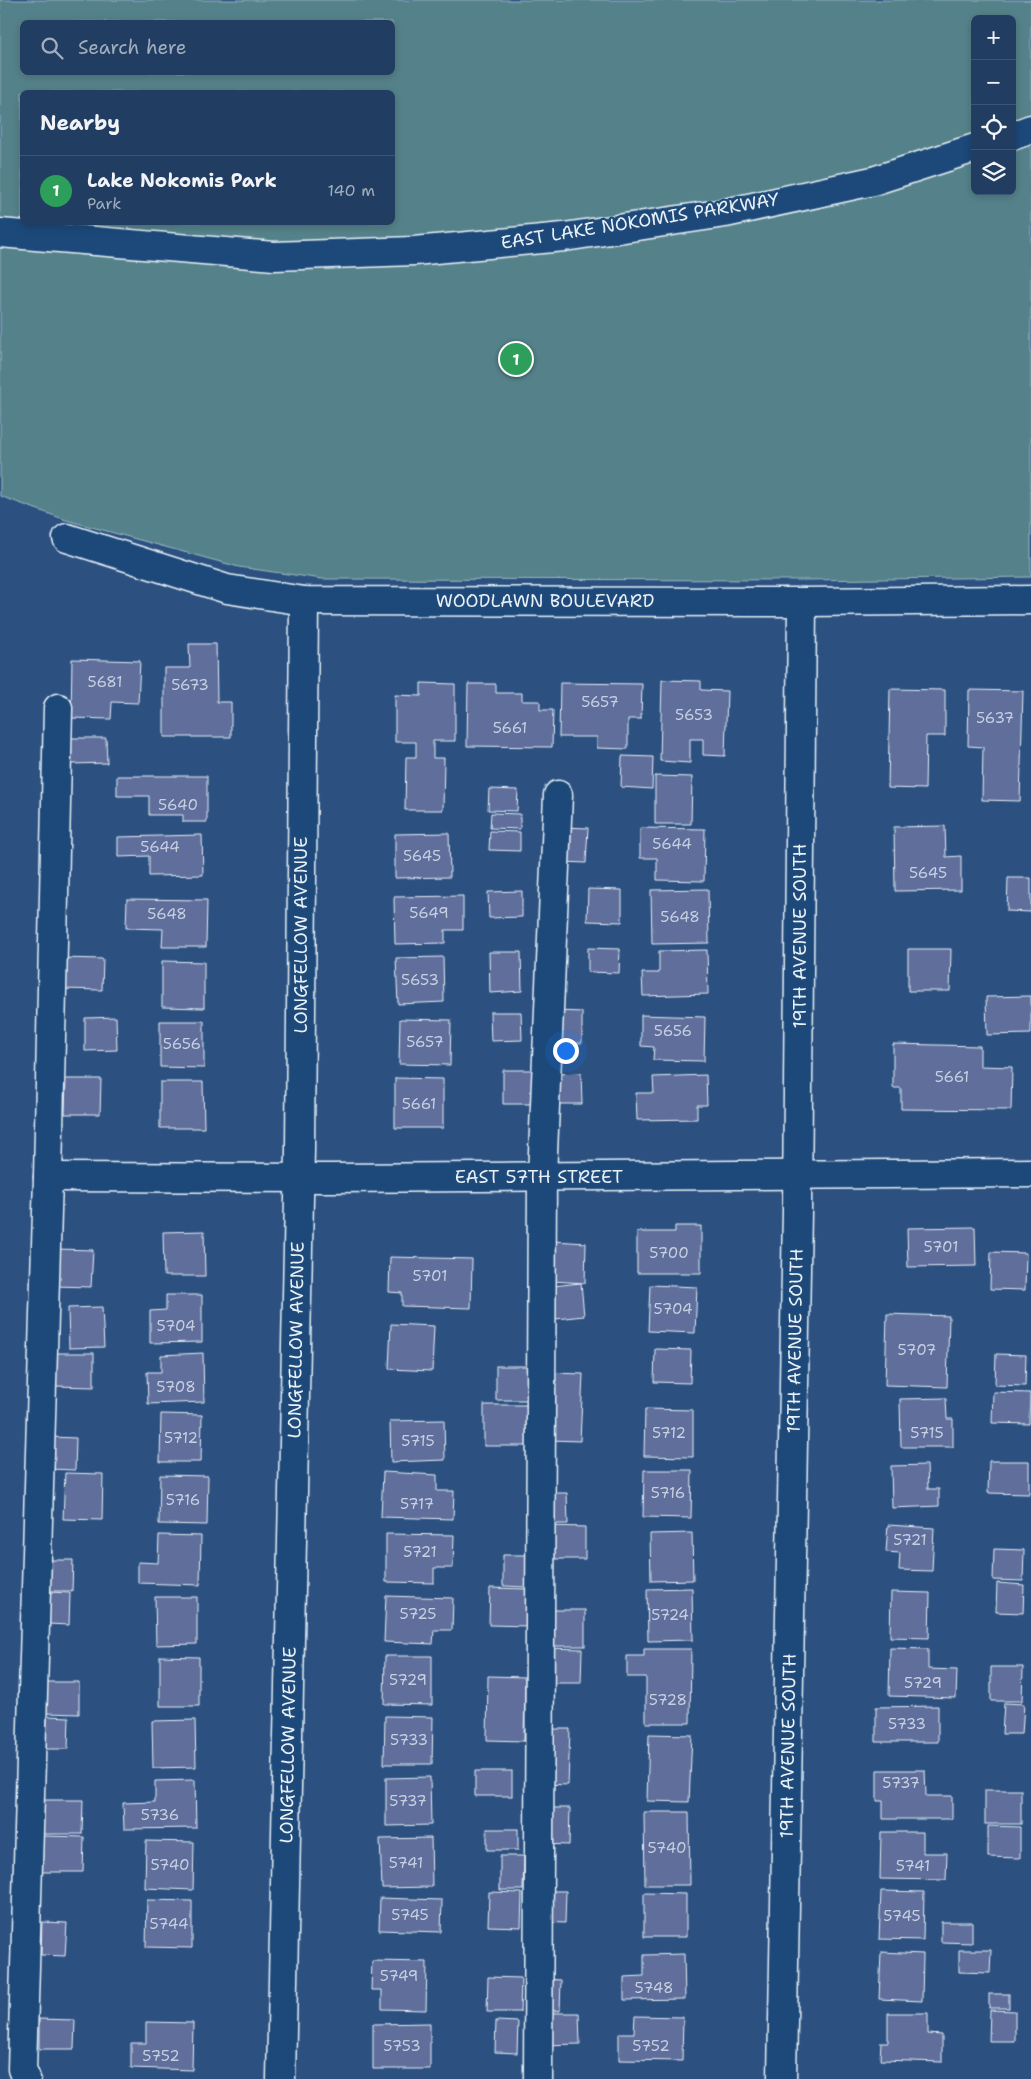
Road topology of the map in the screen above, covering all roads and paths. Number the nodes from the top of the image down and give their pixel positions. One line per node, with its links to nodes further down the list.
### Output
1 (1031, 129): 2 (street)
2 (1016, 135)
3 (971, 149): 4 (street, EAST LAKE NOKOMIS PARKWAY)
4 (0, 233)
5 (67, 538): 7 (street, WOODLAWN BOULEVARD)
6 (1031, 600): 8 (street, WOODLAWN BOULEVARD)
7 (304, 601): 8 (street, WOODLAWN BOULEVARD); 15 (street, LONGFELLOW AVENUE)
8 (802, 602): 12 (street, 19TH AVENUE SOUTH)
9 (58, 708): 13 (street)
10 (558, 795): 14 (street)
11 (1031, 1173): 12 (street, EAST 57TH STREET)
12 (798, 1174): 14 (street, EAST 57TH STREET); 19 (street, 19TH AVENUE SOUTH)
13 (48, 1177): 15 (street, EAST 57TH STREET); 16 (street)
14 (542, 1177): 15 (street, EAST 57TH STREET); 18 (street)
15 (299, 1178): 17 (street, LONGFELLOW AVENUE)
16 (26, 2079)
17 (281, 2079)
18 (538, 2079)
19 (782, 2079)

